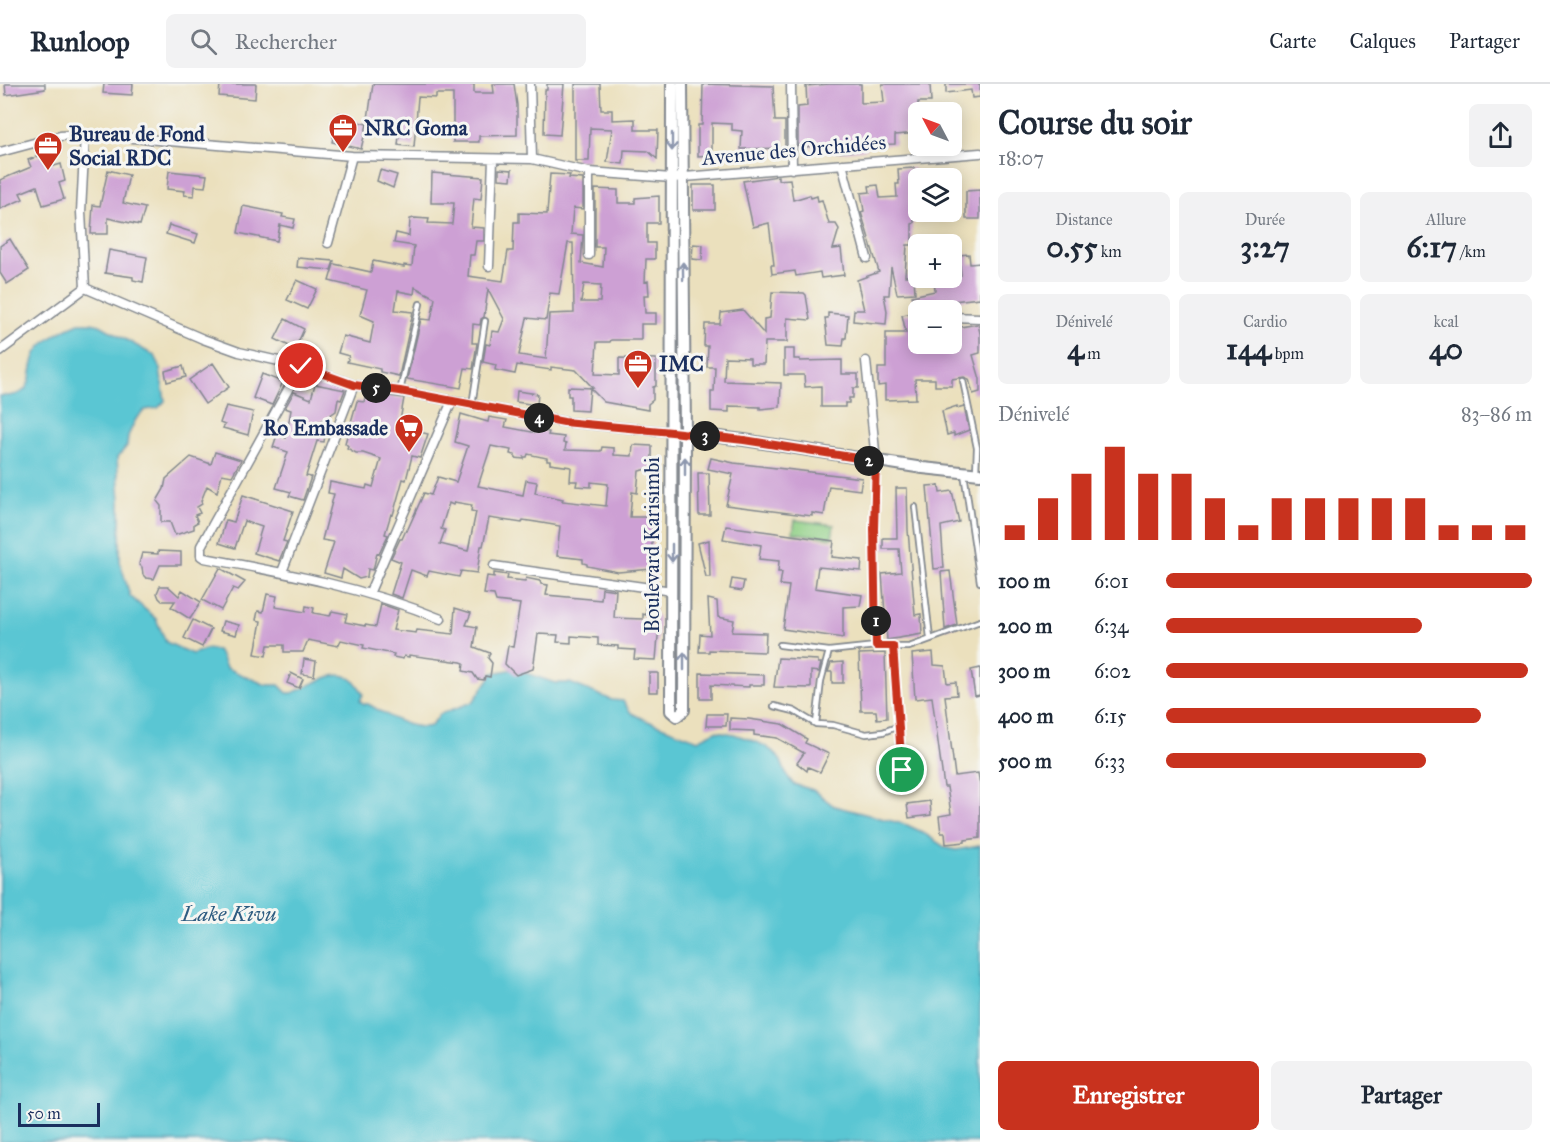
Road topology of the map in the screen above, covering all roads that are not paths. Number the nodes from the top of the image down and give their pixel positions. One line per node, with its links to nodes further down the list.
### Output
1 (530, 84): 10 (street)
2 (672, 84): 14 (street, Boulevard Karisimbi, one-way to 14)
3 (682, 84): 14 (street)
4 (791, 84): 12 (street)
5 (85, 134): 6 (street, Avenue des Orchidées); 8 (street, Avenue des Orchidées); 19 (street)
6 (0, 152)
7 (980, 153): 11 (street, Avenue des Orchidées)
8 (352, 156): 9 (street, Avenue des Orchidées); 15 (street)
9 (493, 159): 10 (street, Avenue des Orchidées); 18 (street)
10 (532, 159): 13 (street, Avenue des Orchidées)
11 (842, 164): 12 (street, Avenue des Orchidées); 17 (street)
12 (792, 169): 14 (street, Avenue des Orchidées)
13 (589, 172): 14 (street, Avenue des Orchidées); 16 (street)
14 (677, 178): 32 (street, Boulevard Karisimbi); 33 (street, one-way to 14)
15 (328, 243)
16 (590, 255)
17 (867, 258)
18 (489, 266)
19 (85, 288): 24 (street); 26 (street)
20 (420, 304): 29 (lane)
21 (962, 317): 22 (street)
22 (980, 318)
23 (485, 321): 31 (lane)
24 (0, 351)
25 (866, 361): 34 (street)
26 (301, 366): 28 (street); 39 (street)
27 (963, 381): 36 (lane)
28 (354, 385): 29 (street); 39 (street)
29 (400, 391): 30 (street)
30 (452, 401): 31 (street); 42 (street)
31 (472, 405): 32 (street)
32 (672, 432): 33 (street); 41 (street, Boulevard Karisimbi, one-way to 41)
33 (685, 433): 34 (street); 41 (street, Boulevard Karisimbi, one-way to 33)
34 (876, 461): 35 (street); 47 (lane)
35 (964, 473): 36 (street); 40 (lane)
36 (978, 474)
37 (915, 507): 45 (lane)
38 (494, 566): 41 (street)
39 (282, 572): 42 (street)
40 (980, 582)
41 (672, 591)
42 (369, 594): 43 (street)
43 (441, 619)
44 (980, 621): 45 (lane)
45 (930, 638): 48 (lane)
46 (780, 645): 49 (lane)
47 (876, 646): 48 (lane); 49 (lane)
48 (893, 646): 52 (lane)
49 (829, 651): 51 (lane)
50 (774, 706): 51 (lane)
51 (816, 724): 52 (lane)
52 (899, 726): 53 (lane)
53 (902, 770)

